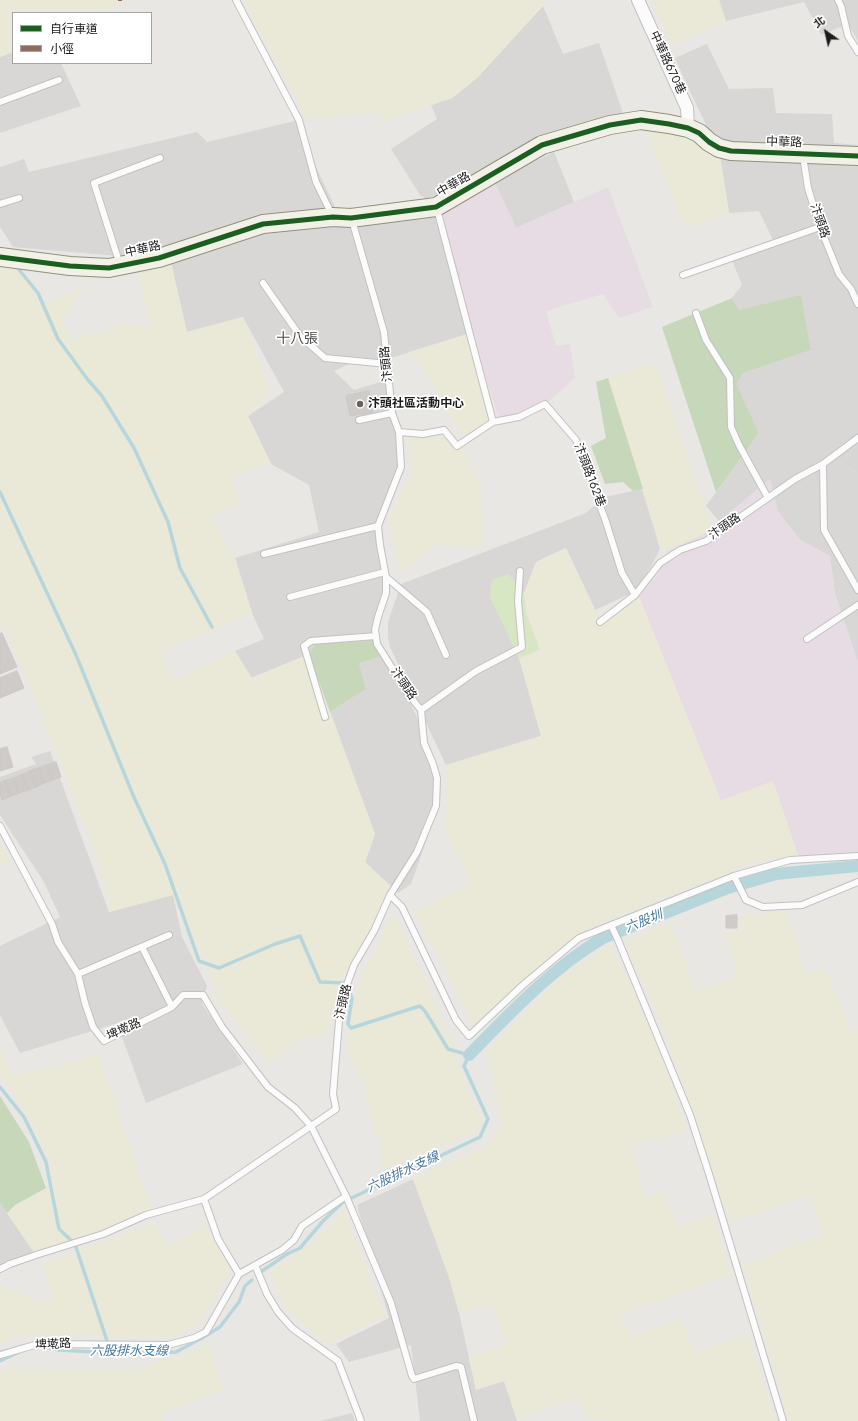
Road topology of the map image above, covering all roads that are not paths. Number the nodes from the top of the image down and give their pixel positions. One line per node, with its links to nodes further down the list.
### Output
1 (236, 0): 14 (lane)
2 (638, 0): 7 (street, 中華路670巷)
3 (838, 0): 4 (lane)
4 (858, 52)
5 (59, 80): 6 (lane)
6 (0, 102)
7 (688, 128): 8 (street, 中華路); 13 (street, 中華路)
8 (802, 154): 9 (street, 中華路); 16 (lane, 汴頭路)
9 (858, 156)
10 (160, 158): 18 (lane)
11 (19, 198): 12 (lane)
12 (0, 204)
13 (436, 207): 15 (street, 中華路); 26 (lane)
14 (333, 217): 15 (street, 中華路); 18 (street, 中華路)
15 (351, 218): 23 (lane, 汴頭路)
16 (820, 227): 19 (lane); 21 (lane, 汴頭路)
17 (0, 257): 18 (street, 中華路)
18 (120, 266)
19 (683, 275)
20 (263, 283): 23 (lane)
21 (858, 304)
22 (696, 314): 30 (lane)
23 (388, 364): 24 (lane, 汴頭路)
24 (392, 413): 25 (lane); 27 (lane, 汴頭路)
25 (358, 420)
26 (493, 422): 27 (lane, 汴頭路162巷); 36 (lane, 汴頭路162巷)
27 (399, 432): 31 (lane, 汴頭路)
28 (858, 438): 29 (lane, 汴頭路)
29 (823, 464): 30 (lane, 汴頭路); 35 (lane)
30 (768, 498): 36 (lane, 汴頭路)
31 (378, 526): 32 (lane); 34 (lane, 汴頭路)
32 (264, 554)
33 (520, 571): 43 (lane)
34 (386, 575): 37 (lane); 40 (lane, 汴頭路); 42 (lane)
35 (858, 590)
36 (635, 596): 39 (lane, 汴頭路)
37 (290, 597)
38 (858, 605): 41 (lane)
39 (600, 622)
40 (376, 636): 43 (lane, 汴頭路); 44 (lane)
41 (807, 639)
42 (446, 655)
43 (421, 710): 49 (lane, 汴頭路)
44 (325, 717)
45 (0, 826): 53 (lane, 埤墘路)
46 (858, 856): 47 (lane)
47 (735, 878): 48 (lane); 50 (lane)
48 (858, 882)
49 (390, 895): 50 (lane); 55 (lane, 汴頭路)
50 (612, 927): 64 (lane)
51 (169, 935): 52 (lane)
52 (142, 947): 53 (lane); 54 (lane)
53 (78, 974): 54 (lane, 埤墘路)
54 (172, 1007): 55 (lane, 埤墘路)
55 (311, 1126): 56 (lane, 埤墘路); 57 (lane)
56 (346, 1196): 58 (lane); 63 (lane, 埤墘路)
57 (204, 1199): 59 (lane); 60 (lane)
58 (255, 1265): 60 (lane); 62 (lane)
59 (0, 1269)
60 (238, 1274): 61 (lane, 埤墘路)
61 (0, 1355)
62 (361, 1421)
63 (474, 1421)
64 (783, 1421)

